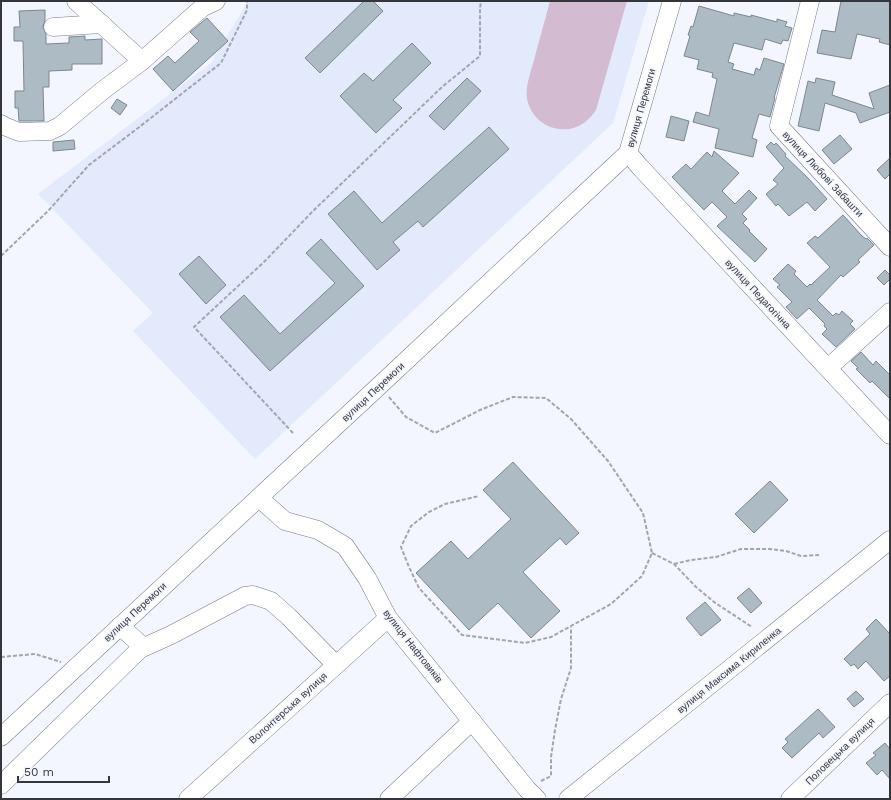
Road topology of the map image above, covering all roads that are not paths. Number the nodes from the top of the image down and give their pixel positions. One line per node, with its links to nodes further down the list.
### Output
1 (76, 1): 5 (street)
2 (216, 1): 7 (street)
3 (672, 1): 9 (street, вулиця Перемоги)
4 (810, 1): 10 (street, вулиця Любові Забашти)
5 (102, 24): 6 (street); 7 (street)
6 (53, 27)
7 (142, 61): 8 (street)
8 (1, 124)
9 (628, 153): 12 (street, вулиця Педагогічна); 14 (street, вулиця Перемоги)
10 (890, 246)
11 (890, 312): 12 (street)
12 (828, 368): 13 (street, вулиця Педагогічна)
13 (890, 435)
14 (259, 498): 16 (street, вулиця Нафтовиків); 17 (street, вулиця Перемоги)
15 (890, 540): 27 (street, вулиця Максима Кириленка)
16 (388, 618): 19 (street, Волонтерська вулиця); 21 (street, вулиця Нафтовиків)
17 (120, 626): 18 (street); 22 (street, вулиця Перемоги)
18 (140, 649): 19 (street); 23 (street)
19 (336, 665): 25 (street, Волонтерська вулиця)
20 (890, 703): 28 (street, Половецька вулиця)
21 (472, 721): 24 (street, вулиця Нафтовиків); 26 (street)
22 (1, 737)
23 (1, 785)
24 (532, 794)
25 (188, 799)
26 (389, 799)
27 (568, 799)
28 (790, 799)

